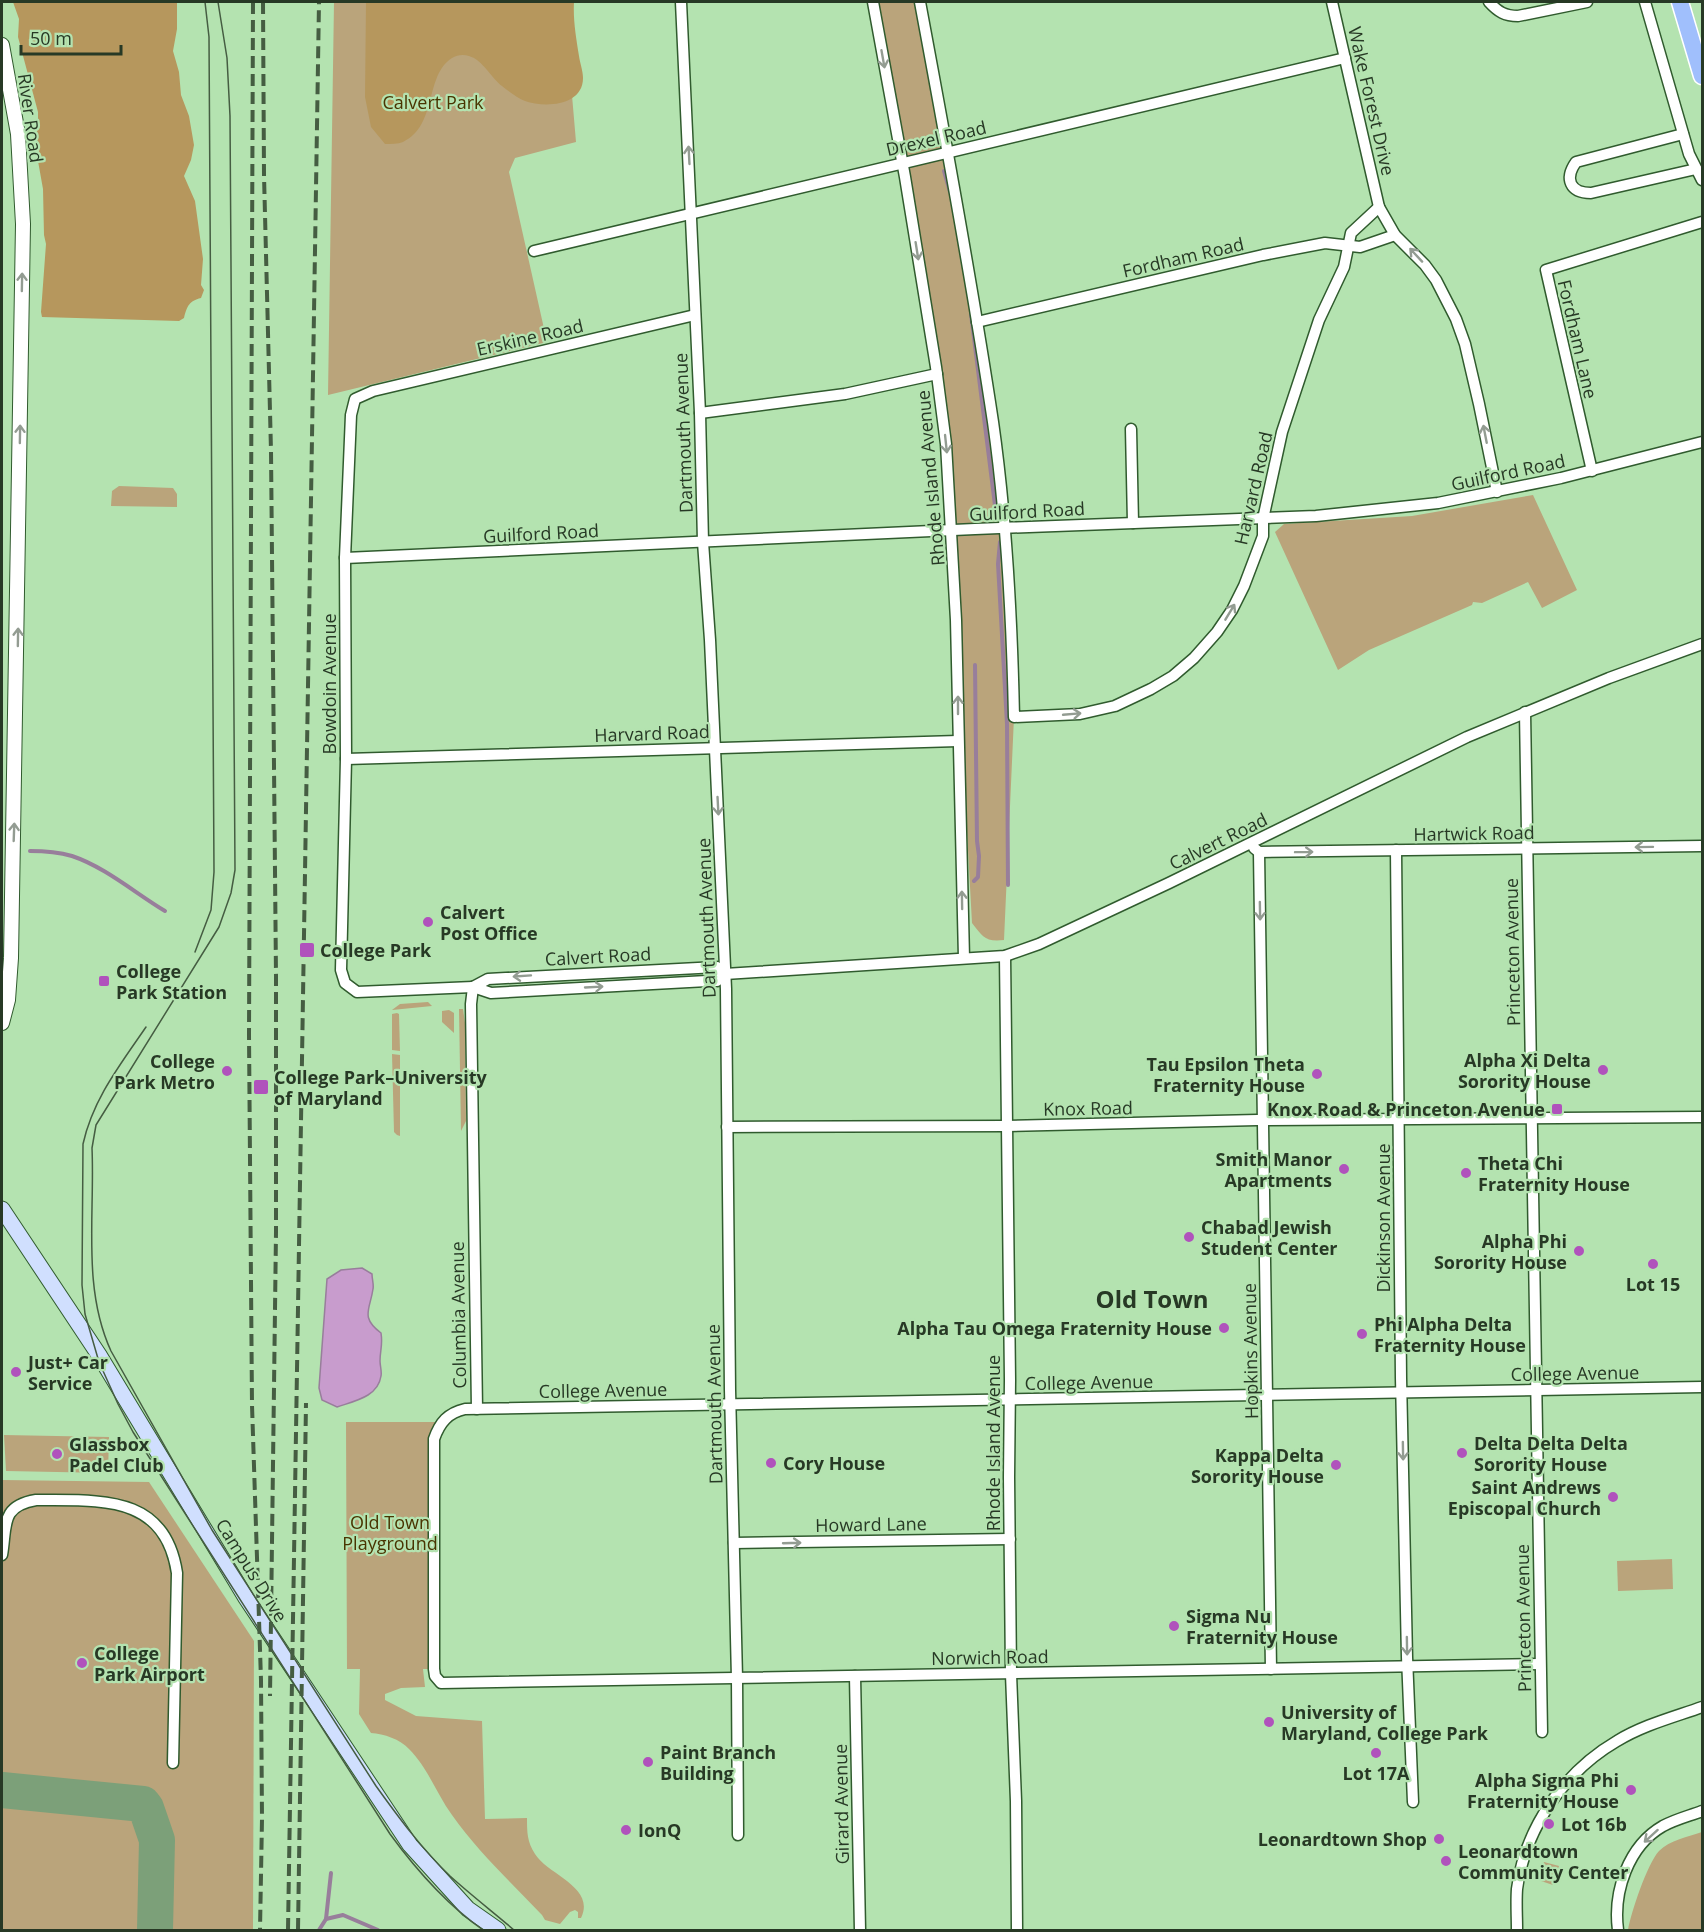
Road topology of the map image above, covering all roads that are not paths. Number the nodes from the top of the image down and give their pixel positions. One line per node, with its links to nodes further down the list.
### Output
1 (681, 2): 18 (street, Dartmouth Avenue, one-way to 1)
2 (873, 2): 14 (street, Rhode Island Avenue, one-way to 14)
3 (920, 2): 13 (street)
4 (1332, 2): 10 (street, Wake Forest Drive)
5 (1489, 2): 6 (street)
6 (1587, 2)
7 (1645, 2): 12 (street)
8 (1680, 2): 11 (main road)
9 (2, 45): 53 (street, River Road, one-way to 9)
10 (1345, 58): 13 (street, Drexel Road); 17 (street, Wake Forest Drive)
11 (1702, 76)
12 (1683, 134): 15 (street); 15 (street)
13 (949, 152): 14 (street, Drexel Road); 24 (street)
14 (902, 163): 18 (street, Drexel Road); 25 (street, Rhode Island Avenue, one-way to 25)
15 (1696, 169): 16 (street)
16 (1702, 180)
17 (1379, 207): 20 (street, Wake Forest Drive); 21 (street)
18 (692, 213): 22 (street, Drexel Road); 23 (street, Dartmouth Avenue)
19 (1702, 222): 30 (street, Fordham Lane)
20 (1395, 235): 21 (street); 31 (street, one-way to 20)
21 (1348, 245): 24 (street, Fordham Road); 32 (street, Harvard Road)
22 (534, 251)
23 (695, 315): 26 (street, Erskine Road); 27 (street, Dartmouth Avenue)
24 (977, 322): 34 (street)
25 (937, 374): 27 (street); 35 (street, Rhode Island Avenue, one-way to 35)
26 (373, 391): 37 (street, Bowdoin Avenue)
27 (700, 413): 36 (street, Dartmouth Avenue)
28 (1131, 429): 33 (street)
29 (1702, 442): 30 (street, Guilford Road)
30 (1592, 471): 31 (street, Guilford Road)
31 (1497, 492): 32 (street, Guilford Road)
32 (1263, 519): 33 (street, Guilford Road); 34 (street, Harvard Road, one-way to 32)
33 (1133, 523): 34 (street, Guilford Road)
34 (1004, 528): 35 (street, Guilford Road)
35 (952, 531): 36 (street, Guilford Road); 40 (street, Rhode Island Avenue, one-way to 35)
36 (703, 542): 37 (street, Guilford Road); 41 (street, Dartmouth Avenue)
37 (345, 558): 42 (street, Bowdoin Avenue)
38 (1702, 644): 39 (street, Calvert Road)
39 (1525, 712): 43 (street, Calvert Road); 45 (street, Princeton Avenue)
40 (958, 741): 41 (street, Harvard Road); 49 (street, Rhode Island Avenue, one-way to 40)
41 (715, 748): 42 (street, Harvard Road); 50 (street, Dartmouth Avenue, one-way to 50)
42 (346, 759): 51 (street, Bowdoin Avenue)
43 (1249, 843): 47 (street); 48 (street, Calvert Road)
44 (1702, 846): 45 (street, Hartwick Road, one-way to 45)
45 (1527, 849): 46 (street, Hartwick Road); 55 (street, Princeton Avenue)
46 (1396, 850): 47 (street, Hartwick Road, one-way to 46); 57 (street, Dickinson Avenue)
47 (1259, 852): 56 (street, Hopkins Avenue, one-way to 56)
48 (1005, 956): 49 (street, Calvert Road); 58 (street, Rhode Island Avenue)
49 (964, 958): 50 (street, Calvert Road)
50 (725, 974): 52 (street, Calvert Road); 59 (street, Dartmouth Avenue)
51 (349, 987): 52 (street, Calvert Road)
52 (473, 987): 67 (street, Columbia Avenue)
53 (2, 1023)
54 (1702, 1117): 55 (street, Knox Road)
55 (1532, 1118): 57 (street, Knox Road); 62 (street, Princeton Avenue)
56 (1263, 1120): 57 (street, Knox Road); 58 (street, Knox Road); 64 (street, Hopkins Avenue)
57 (1398, 1120): 63 (street, Dickinson Avenue)
58 (1006, 1126): 59 (street, Knox Road); 65 (street, Rhode Island Avenue)
59 (727, 1127): 66 (street, Dartmouth Avenue)
60 (2, 1209): 84 (main road, Campus Drive)
61 (1702, 1387): 62 (street, College Avenue)
62 (1535, 1390): 63 (street, College Avenue); 71 (street, Princeton Avenue)
63 (1401, 1392): 64 (street, College Avenue); 72 (street, Dickinson Avenue, one-way to 72)
64 (1267, 1395): 65 (street, College Avenue); 73 (street, Hopkins Avenue)
65 (1010, 1400): 66 (street, College Avenue); 68 (street, Rhode Island Avenue)
66 (730, 1404): 67 (street, College Avenue); 69 (street, Dartmouth Avenue)
67 (477, 1409): 77 (street, Columbia Avenue)
68 (1010, 1539): 69 (street, Howard Lane, one-way to 68); 74 (street, Rhode Island Avenue)
69 (734, 1543): 76 (street, Dartmouth Avenue)
70 (2, 1555): 80 (street)
71 (1540, 1664): 72 (street, Norwich Road); 79 (street, Princeton Avenue)
72 (1407, 1667): 73 (street, Norwich Road); 81 (street, Dickinson Avenue)
73 (1271, 1669): 74 (street, Norwich Road)
74 (1011, 1674): 75 (street, Norwich Road); 86 (street, Rhode Island Avenue)
75 (855, 1676): 76 (street, Norwich Road); 85 (street, Girard Avenue)
76 (737, 1678): 77 (street, Norwich Road); 83 (street, Dartmouth Avenue)
77 (441, 1683)
78 (1702, 1707): 87 (street)
79 (1542, 1732)
80 (173, 1763)
81 (1413, 1802)
82 (1702, 1811): 88 (street, one-way to 88)
83 (738, 1835)
84 (498, 1930)
85 (860, 1930)
86 (1017, 1930)
87 (1517, 1930)
88 (1618, 1930)

